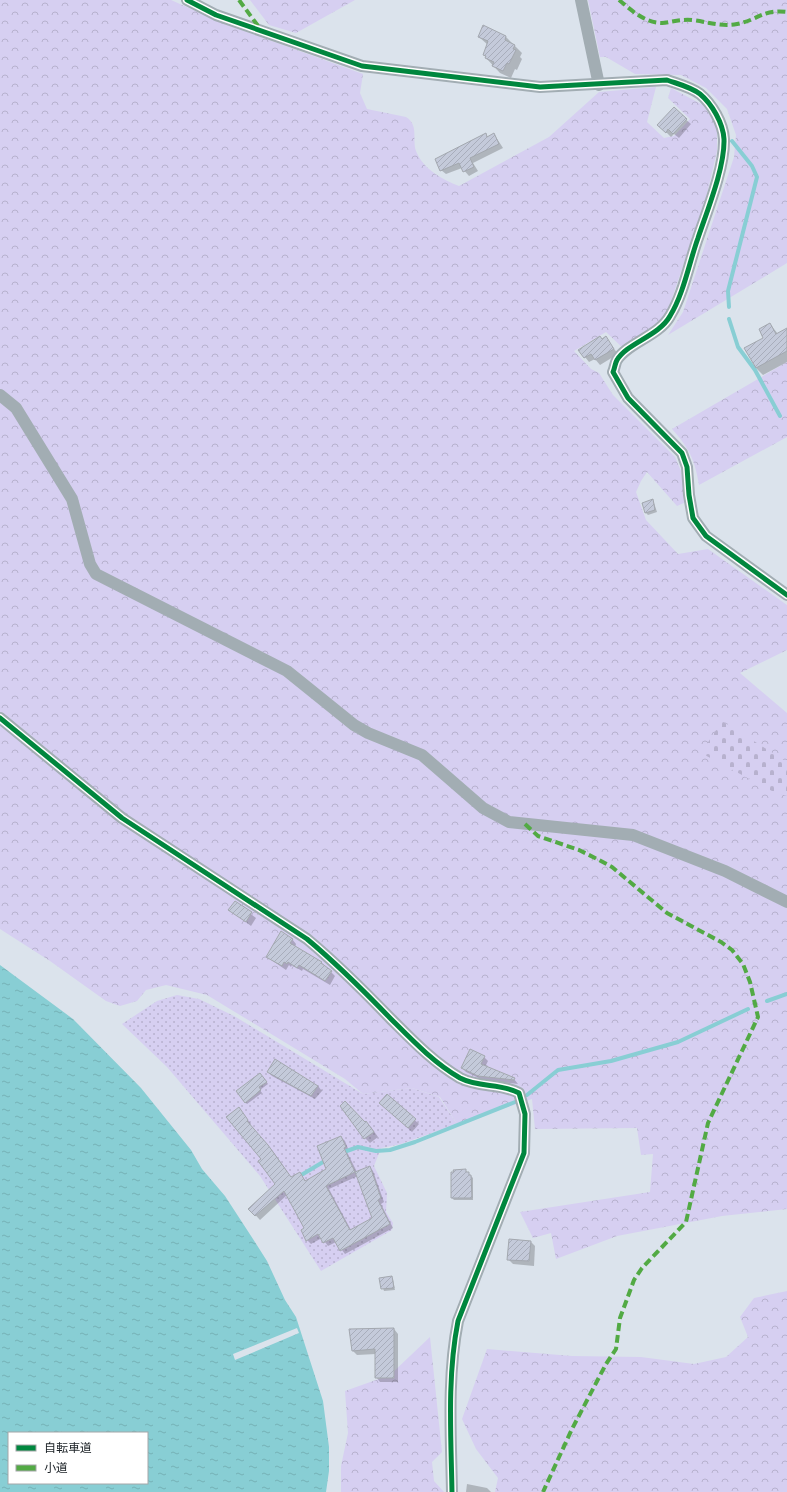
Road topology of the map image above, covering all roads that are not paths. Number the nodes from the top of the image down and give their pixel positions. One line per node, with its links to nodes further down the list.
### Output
1 (187, 0): 3 (street)
2 (581, 0): 3 (street)
3 (599, 85): 5 (street)
4 (0, 395): 7 (street)
5 (787, 595)
6 (0, 718): 8 (street)
7 (787, 902)
8 (452, 1492)

